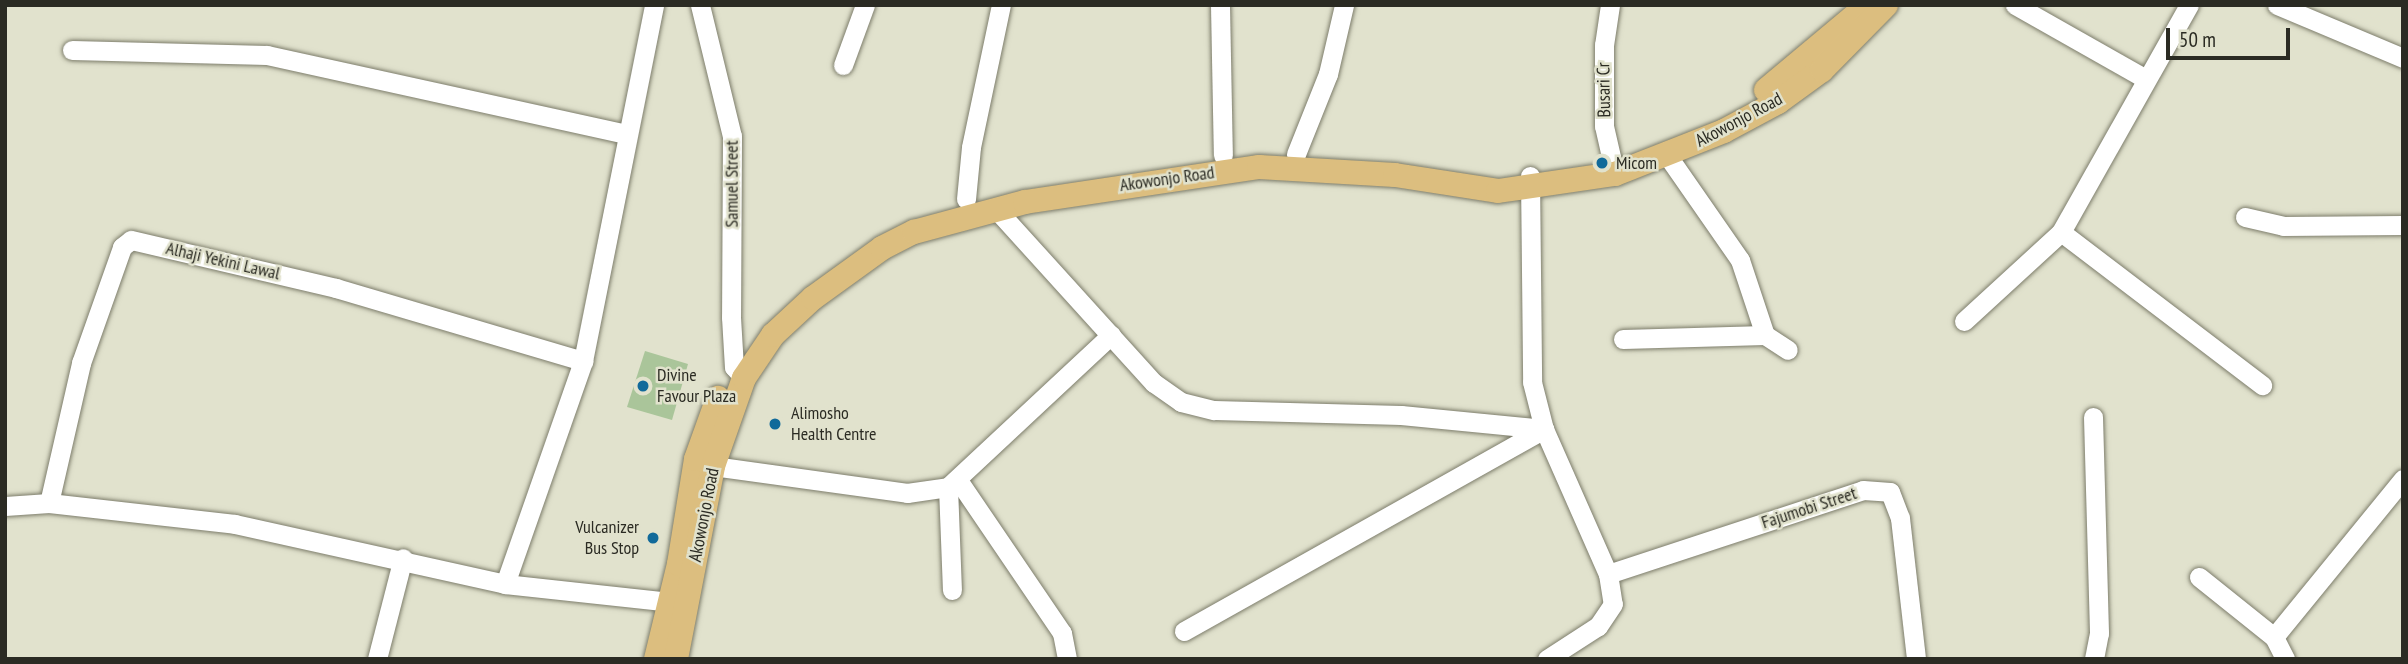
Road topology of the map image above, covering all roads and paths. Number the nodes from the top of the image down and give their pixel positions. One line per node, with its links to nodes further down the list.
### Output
1 (654, 5): 17 (street)
2 (700, 5): 34 (street, Samuel Street)
3 (865, 5): 15 (street)
4 (1001, 5): 23 (street)
5 (1220, 5): 19 (street)
6 (1344, 5): 18 (street)
7 (1610, 5): 21 (street, Busari Cr)
8 (1867, 5): 21 (main road, Akowonjo Road)
9 (1886, 5): 20 (main road, Akowonjo Road)
10 (2015, 5): 16 (street)
11 (2189, 5): 16 (street)
12 (2277, 5): 14 (street)
13 (72, 51): 17 (street)
14 (2403, 58)
15 (843, 65)
16 (2144, 78): 27 (street)
17 (625, 134): 33 (street)
18 (1296, 154): 19 (main road, Akowonjo Road); 22 (main road, Akowonjo Road)
19 (1223, 155): 23 (main road, Akowonjo Road)
20 (1667, 155): 21 (main road, Akowonjo Road); 30 (street)
21 (1612, 168): 22 (main road, Akowonjo Road)
22 (1531, 183): 24 (main road, Akowonjo Road); 37 (street)
23 (966, 199): 34 (main road, Akowonjo Road)
24 (996, 209): 29 (street); 34 (main road, Akowonjo Road)
25 (2245, 217): 26 (street)
26 (2403, 225)
27 (2061, 232): 28 (street); 35 (street)
28 (1964, 321)
29 (1111, 335): 37 (street); 40 (street)
30 (1765, 335): 31 (street); 32 (street)
31 (1623, 339)
32 (1788, 350)
33 (583, 360): 41 (street, Alhaji Yekini Lawal); 46 (street)
34 (739, 372): 38 (main road, Akowonjo Road); 48 (main road, Akowonjo Road)
35 (2262, 385)
36 (2093, 417): 57 (street)
37 (1544, 429): 44 (street); 49 (street)
38 (713, 466): 40 (street); 48 (main road, Akowonjo Road)
39 (2403, 480): 50 (street)
40 (953, 484): 47 (street); 54 (street)
41 (49, 503): 42 (street); 43 (street)
42 (5, 506)
43 (403, 558): 46 (street); 51 (street)
44 (1608, 574): 55 (street); 56 (street, Fajumobi Street)
45 (2199, 576): 50 (street)
46 (505, 584): 48 (street)
47 (952, 590)
48 (677, 602): 52 (main road, Akowonjo Road); 53 (main road, Akowonjo Road)
49 (1184, 631)
50 (2274, 637): 58 (street)
51 (377, 659)
52 (656, 659)
53 (676, 659)
54 (1067, 659)
55 (1547, 659)
56 (1916, 659)
57 (2094, 659)
58 (2285, 659)

